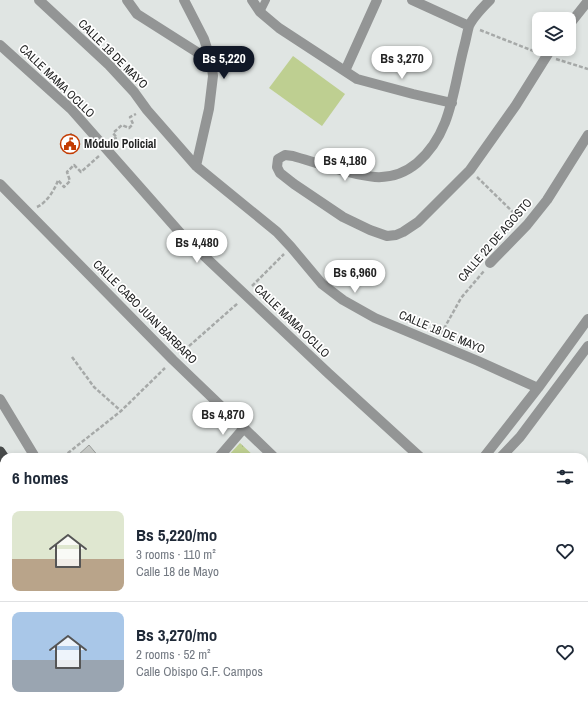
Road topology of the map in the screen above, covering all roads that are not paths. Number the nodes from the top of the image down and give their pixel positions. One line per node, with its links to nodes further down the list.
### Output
1 (39, 0): 19 (street, CALLE 18 DE MAYO)
2 (127, 0): 15 (street)
3 (184, 0): 15 (street)
4 (252, 0): 10 (street)
5 (266, 0): 10 (lane)
6 (377, 0): 16 (street)
7 (412, 0): 12 (street)
8 (490, 0): 12 (street)
9 (588, 1): 11 (street)
10 (260, 12): 16 (street)
11 (576, 17)
12 (470, 26): 17 (street)
13 (0, 45): 32 (street, CALLE MAMA OCLLO)
14 (547, 56): 17 (street)
15 (211, 62): 19 (street)
16 (345, 71): 17 (street)
17 (452, 103)
18 (588, 134): 21 (street, CALLE 22 DE AGOSTO)
19 (196, 166): 24 (street, CALLE 18 DE MAYO)
20 (0, 184): 27 (street, CALLE CABO JUAN BARBARO)
21 (490, 263)
22 (588, 319): 24 (street)
23 (588, 346): 34 (street)
24 (538, 388): 33 (street)
25 (0, 399): 26 (street)
26 (15, 425): 28 (street); 29 (street)
27 (244, 428): 30 (street); 31 (street, CALLE CABO JUAN BARBARO)
28 (26, 453)
29 (32, 453)
30 (222, 453)
31 (270, 453)
32 (416, 453)
33 (487, 453)
34 (505, 453)

